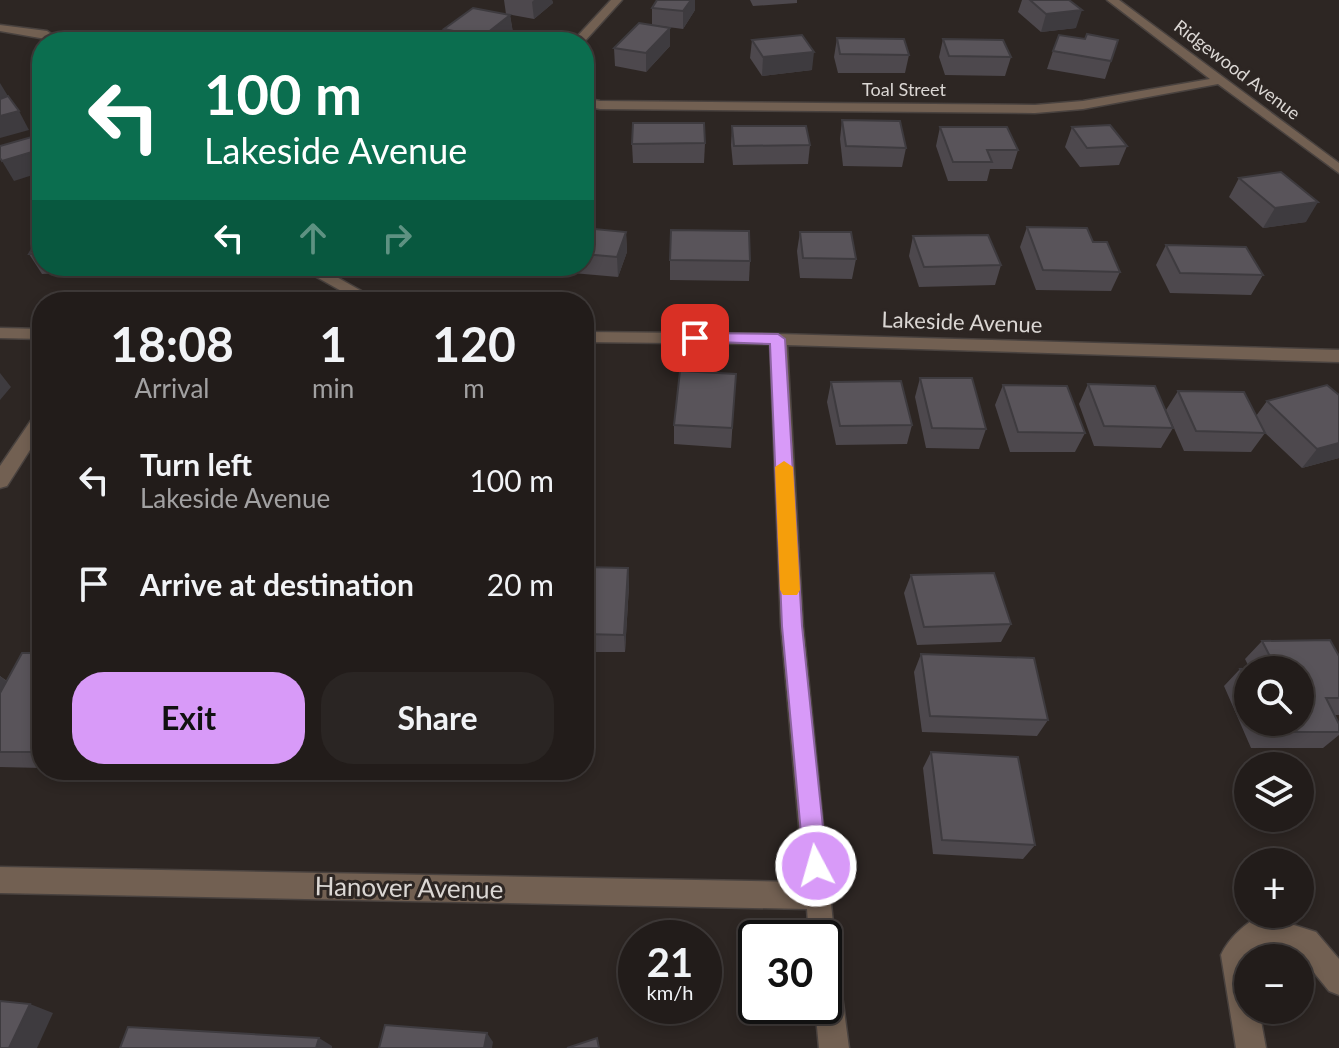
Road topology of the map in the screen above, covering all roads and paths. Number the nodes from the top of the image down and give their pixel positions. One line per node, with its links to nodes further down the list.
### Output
1 (617, 0): 5 (street)
2 (1112, 0): 6 (street, Ridgewood Avenue)
3 (0, 28): 4 (street)
4 (34, 32)
5 (587, 32)
6 (1222, 80): 7 (street, Toal Street); 8 (street, Ridgewood Avenue)
7 (594, 104)
8 (1336, 165)
9 (327, 276): 10 (street)
10 (355, 292)
11 (0, 333): 12 (street)
12 (32, 334)
13 (594, 337): 14 (street, Lakeside Avenue)
14 (778, 339): 15 (street, Lakeside Avenue); 19 (street)
15 (1339, 356)
16 (32, 432): 17 (street)
17 (0, 481)
18 (0, 880): 19 (street, Hanover Avenue)
19 (819, 896): 20 (street)
20 (821, 920)
21 (1339, 981): 24 (street)
22 (832, 1024): 23 (street)
23 (834, 1048)
24 (1251, 1048)

